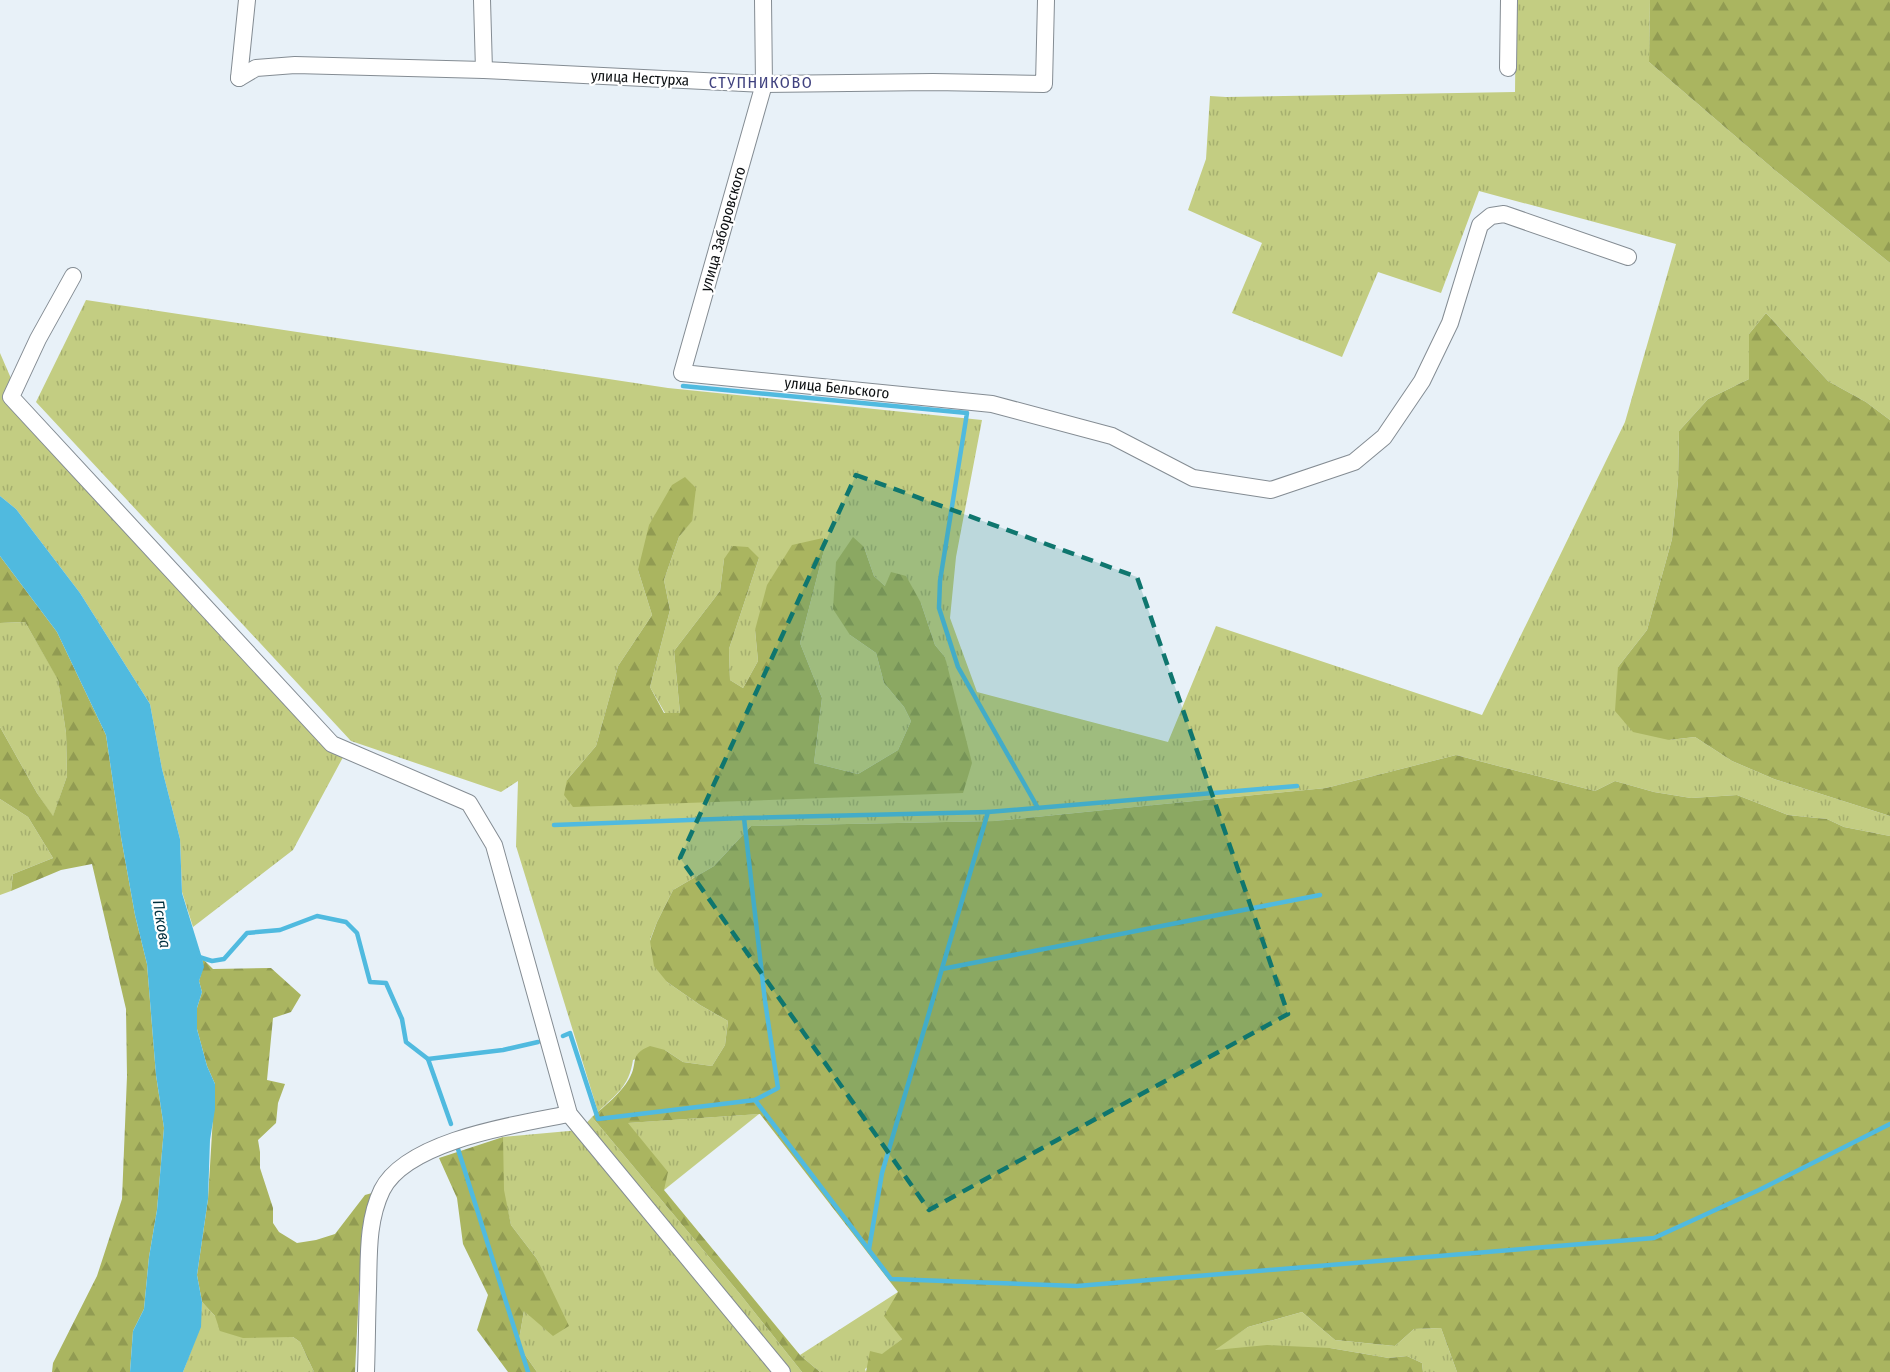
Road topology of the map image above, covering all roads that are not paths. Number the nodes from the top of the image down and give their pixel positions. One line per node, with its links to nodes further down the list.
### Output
1 (247, 0): 7 (street, улица Нестурха)
2 (482, 0): 7 (street)
3 (763, 0): 8 (street, улица Заборовского)
4 (1046, 0): 8 (street, улица Нестурха)
5 (1509, 0): 6 (street)
6 (1508, 68)
7 (484, 70): 8 (street, улица Нестурха)
8 (764, 84): 11 (street, улица Заборовского)
9 (1628, 257): 11 (street, улица Бельского)
10 (73, 276): 12 (street)
11 (682, 373)
12 (569, 1114): 13 (street); 14 (street)
13 (366, 1372)
14 (782, 1372)

